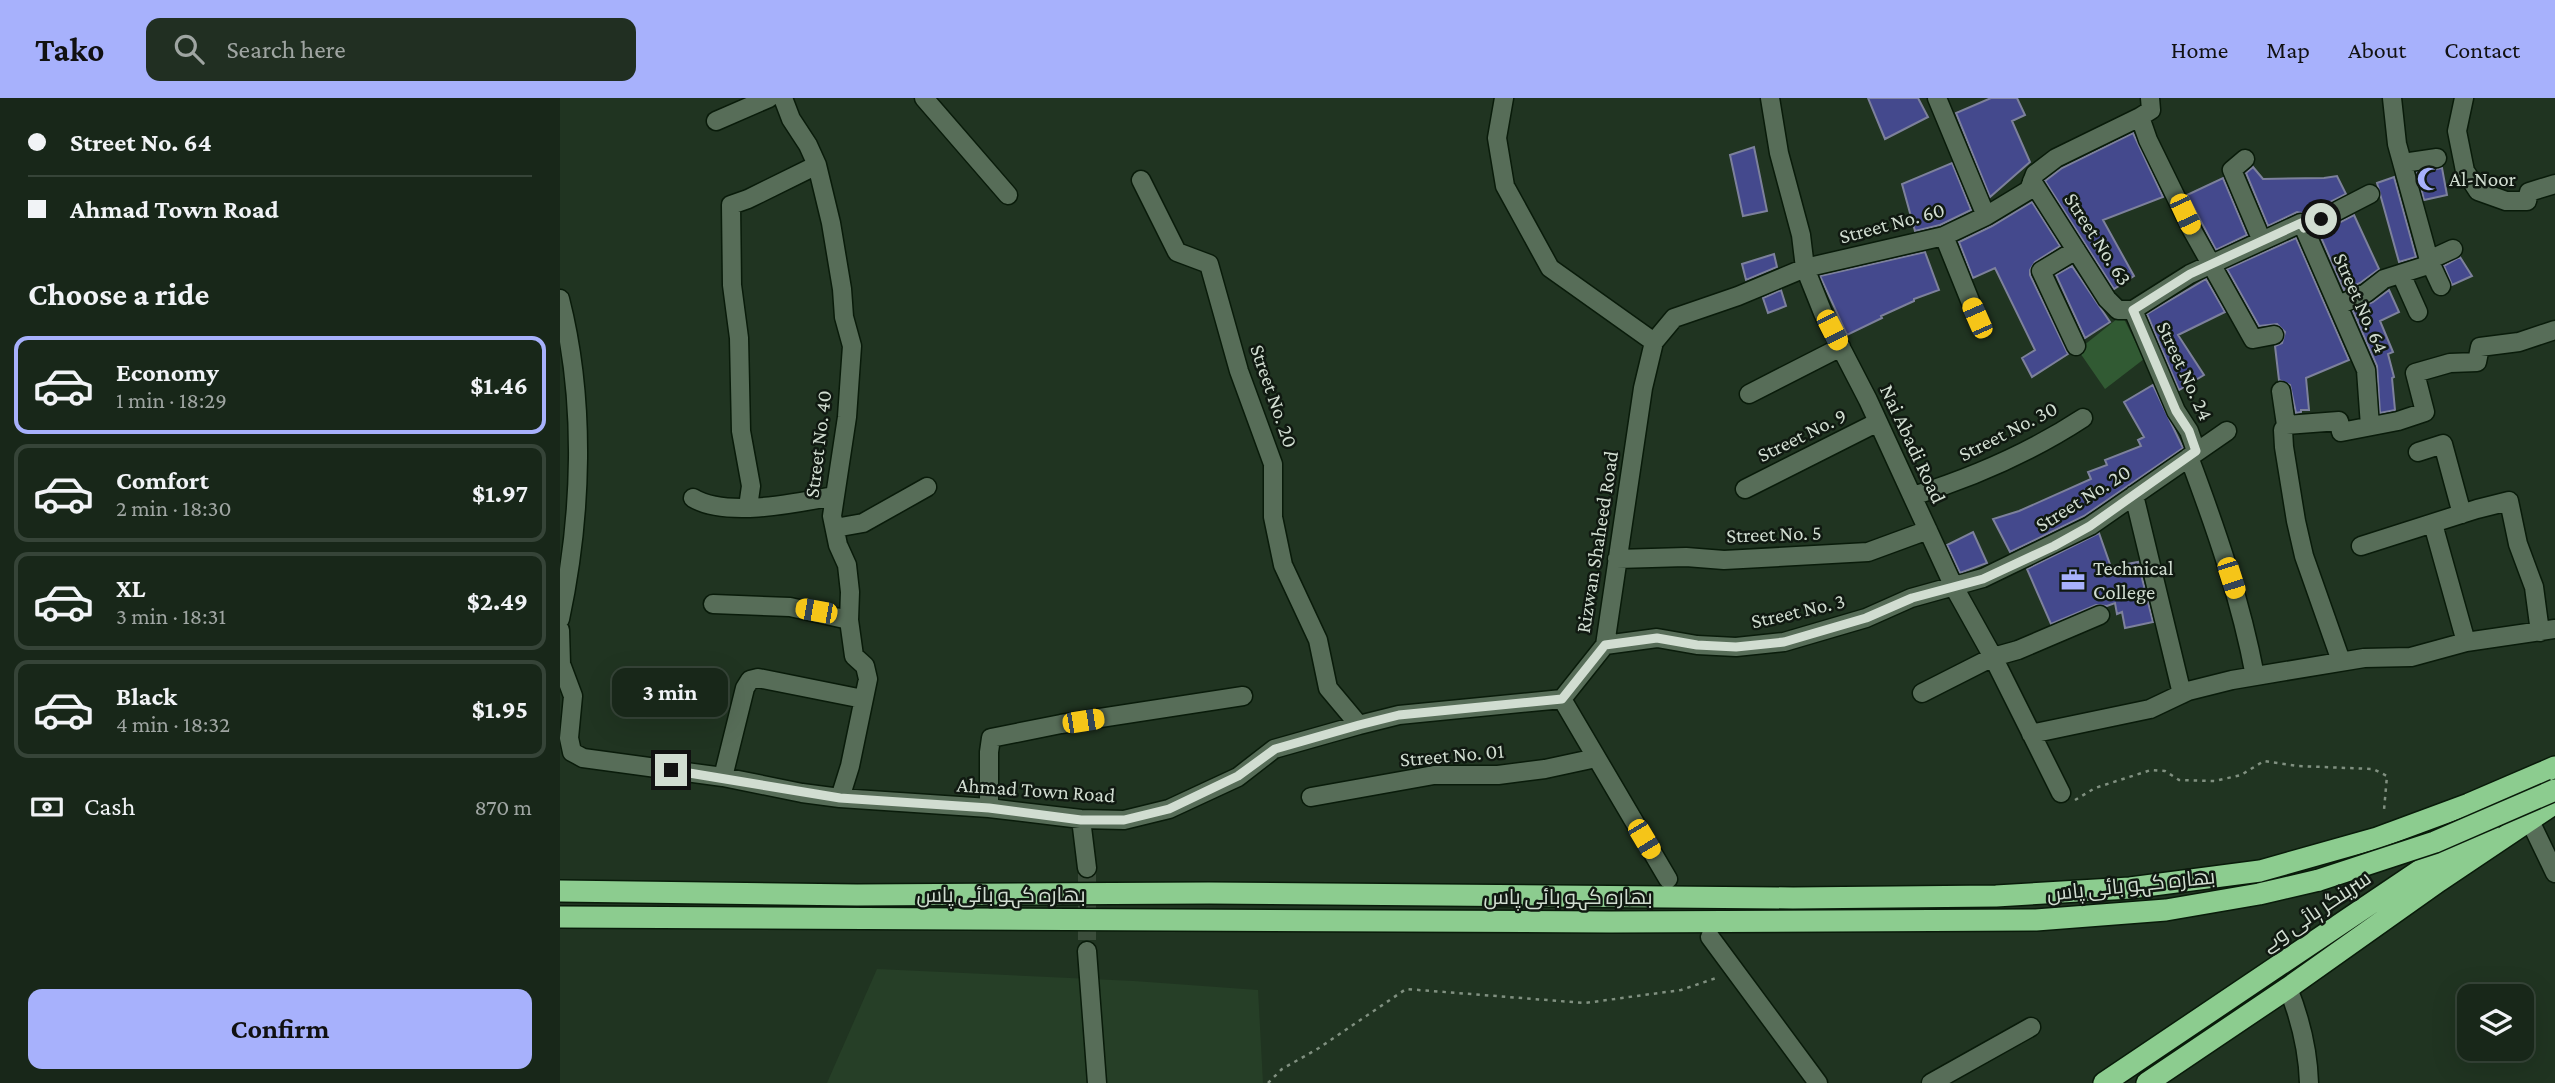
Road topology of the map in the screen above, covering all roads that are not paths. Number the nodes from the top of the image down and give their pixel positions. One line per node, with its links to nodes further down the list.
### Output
1 (769, 98): 11 (street)
2 (783, 98): 15 (street, Street No. 40)
3 (924, 98): 20 (street)
4 (1504, 98): 39 (street)
5 (1770, 98): 29 (street, Nai Abadi Road)
6 (1937, 98): 21 (street)
7 (2150, 98): 10 (street)
8 (2392, 98): 14 (street)
9 (2464, 98): 18 (street)
10 (2140, 117): 17 (street, Street No. 60); 28 (street)
11 (716, 121)
12 (2437, 158): 14 (street)
13 (2245, 159): 24 (street)
14 (2403, 163): 27 (street)
15 (817, 165): 54 (street, Street No. 40); 57 (street)
16 (1141, 180): 81 (street, Street No. 20)
17 (2032, 181): 21 (street, Street No. 60); 26 (street, Street No. 63)
18 (2555, 184)
19 (2370, 194): 22 (street)
20 (1008, 195)
21 (1986, 216): 23 (street, Street No. 60)
22 (2304, 228): 24 (street); 33 (street, Street No. 64)
23 (1944, 236): 29 (street, Street No. 60); 36 (street)
24 (2262, 240): 28 (street)
25 (2453, 249): 27 (street)
26 (2076, 250): 34 (street, Street No. 63); 40 (street)
27 (2430, 260): 30 (street); 31 (street)
28 (2212, 265): 34 (street); 38 (street)
29 (1805, 268): 39 (street, Rizwan Shaheed Road); 41 (street, Nai Abadi Road)
30 (2401, 274): 33 (street); 35 (street)
31 (2441, 286)
32 (560, 299): 67 (street)
33 (2339, 305): 47 (street, Street No. 64)
34 (2133, 310): 50 (street, Street No. 24)
35 (2418, 312)
36 (1977, 318)
37 (2555, 330): 47 (street)
38 (2274, 335)
39 (1654, 342): 63 (street, Rizwan Shaheed Road)
40 (2076, 346)
41 (1841, 347): 43 (street); 45 (street, Nai Abadi Road)
42 (2281, 391): 46 (street)
43 (1749, 394)
44 (2083, 418): 55 (street, Street No. 30)
45 (1878, 422): 52 (street, Street No. 9); 55 (street, Nai Abadi Road)
46 (2286, 425): 47 (street); 74 (street)
47 (2370, 426)
48 (2227, 431): 50 (street, Street No. 20)
49 (2418, 452): 58 (street)
50 (2193, 454): 53 (street, Street No. 20); 75 (street, Street No. 24)
51 (927, 486): 60 (street)
52 (1745, 489)
53 (2134, 495): 64 (street, Street No. 20); 77 (street)
54 (834, 496): 57 (street); 60 (street, Street No. 40)
55 (1913, 496): 61 (street, Nai Abadi Road)
56 (693, 498): 57 (street)
57 (748, 507)
58 (2462, 514): 59 (street); 70 (street)
59 (2433, 524): 62 (street); 71 (street)
60 (835, 528): 68 (street, Street No. 40)
61 (1928, 530): 63 (street, Street No. 5); 64 (street, Nai Abadi Road)
62 (2361, 547)
63 (1617, 559): 72 (street, Rizwan Shaheed Road)
64 (1954, 587): 72 (street, Street No. 3); 73 (street, Nai Abadi Road)
65 (713, 604): 68 (street)
66 (2100, 615): 73 (street)
67 (560, 619)
68 (849, 620): 79 (street, Street No. 40)
69 (560, 631): 85 (street, Ahmad Town Road)
70 (2547, 631): 71 (street)
71 (2466, 642): 74 (street)
72 (1605, 645): 80 (street, Rizwan Shaheed Road)
73 (1993, 657): 76 (street); 82 (street, Nai Abadi Road)
74 (2341, 661): 75 (street)
75 (2255, 677): 77 (street)
76 (1922, 693)
77 (2182, 694): 82 (street)
78 (1243, 696): 92 (street)
79 (863, 699): 85 (street); 90 (street, Street No. 40)
80 (1562, 699): 81 (street, Ahmad Town Road); 83 (street)
81 (1359, 725): 93 (street, Ahmad Town Road)
82 (2031, 734): 88 (street, Nai Abadi Road)
83 (1596, 758): 89 (street, Street No. 01); 98 (street)
84 (2555, 767): 99 (highway, بھارہ کہو بائی پاس)
85 (723, 777): 90 (street, Ahmad Town Road)
86 (2555, 780): 96 (highway, سرینگر ہائی وے)
87 (2555, 790): 100 (highway, بھارہ کہو بائی پاس, bridge)
88 (2061, 793)
89 (1311, 797)
90 (840, 798): 92 (street, Ahmad Town Road)
91 (2555, 803): 94 (highway, سرینگر ہائی وے)
92 (989, 808): 93 (street, Ahmad Town Road)
93 (1081, 820): 95 (street)
94 (2530, 821): 96 (highway, سرینگر ہائی وے); 97 (street)
95 (1087, 868)
96 (2434, 872): 103 (highway, سرینگر ہائی وے); 108 (highway, سرینگر ہائی وے)
97 (2555, 873)
98 (1668, 879)
99 (560, 891)
100 (560, 917)
101 (1710, 936): 106 (street)
102 (1087, 951): 105 (street)
103 (2288, 988): 109 (highway, سرینگر ہائی وے); 110 (street)
104 (2031, 1027): 107 (street)
105 (1097, 1083)
106 (1818, 1083)
107 (1931, 1083)
108 (2104, 1083)
109 (2147, 1083)
110 (2309, 1083)

